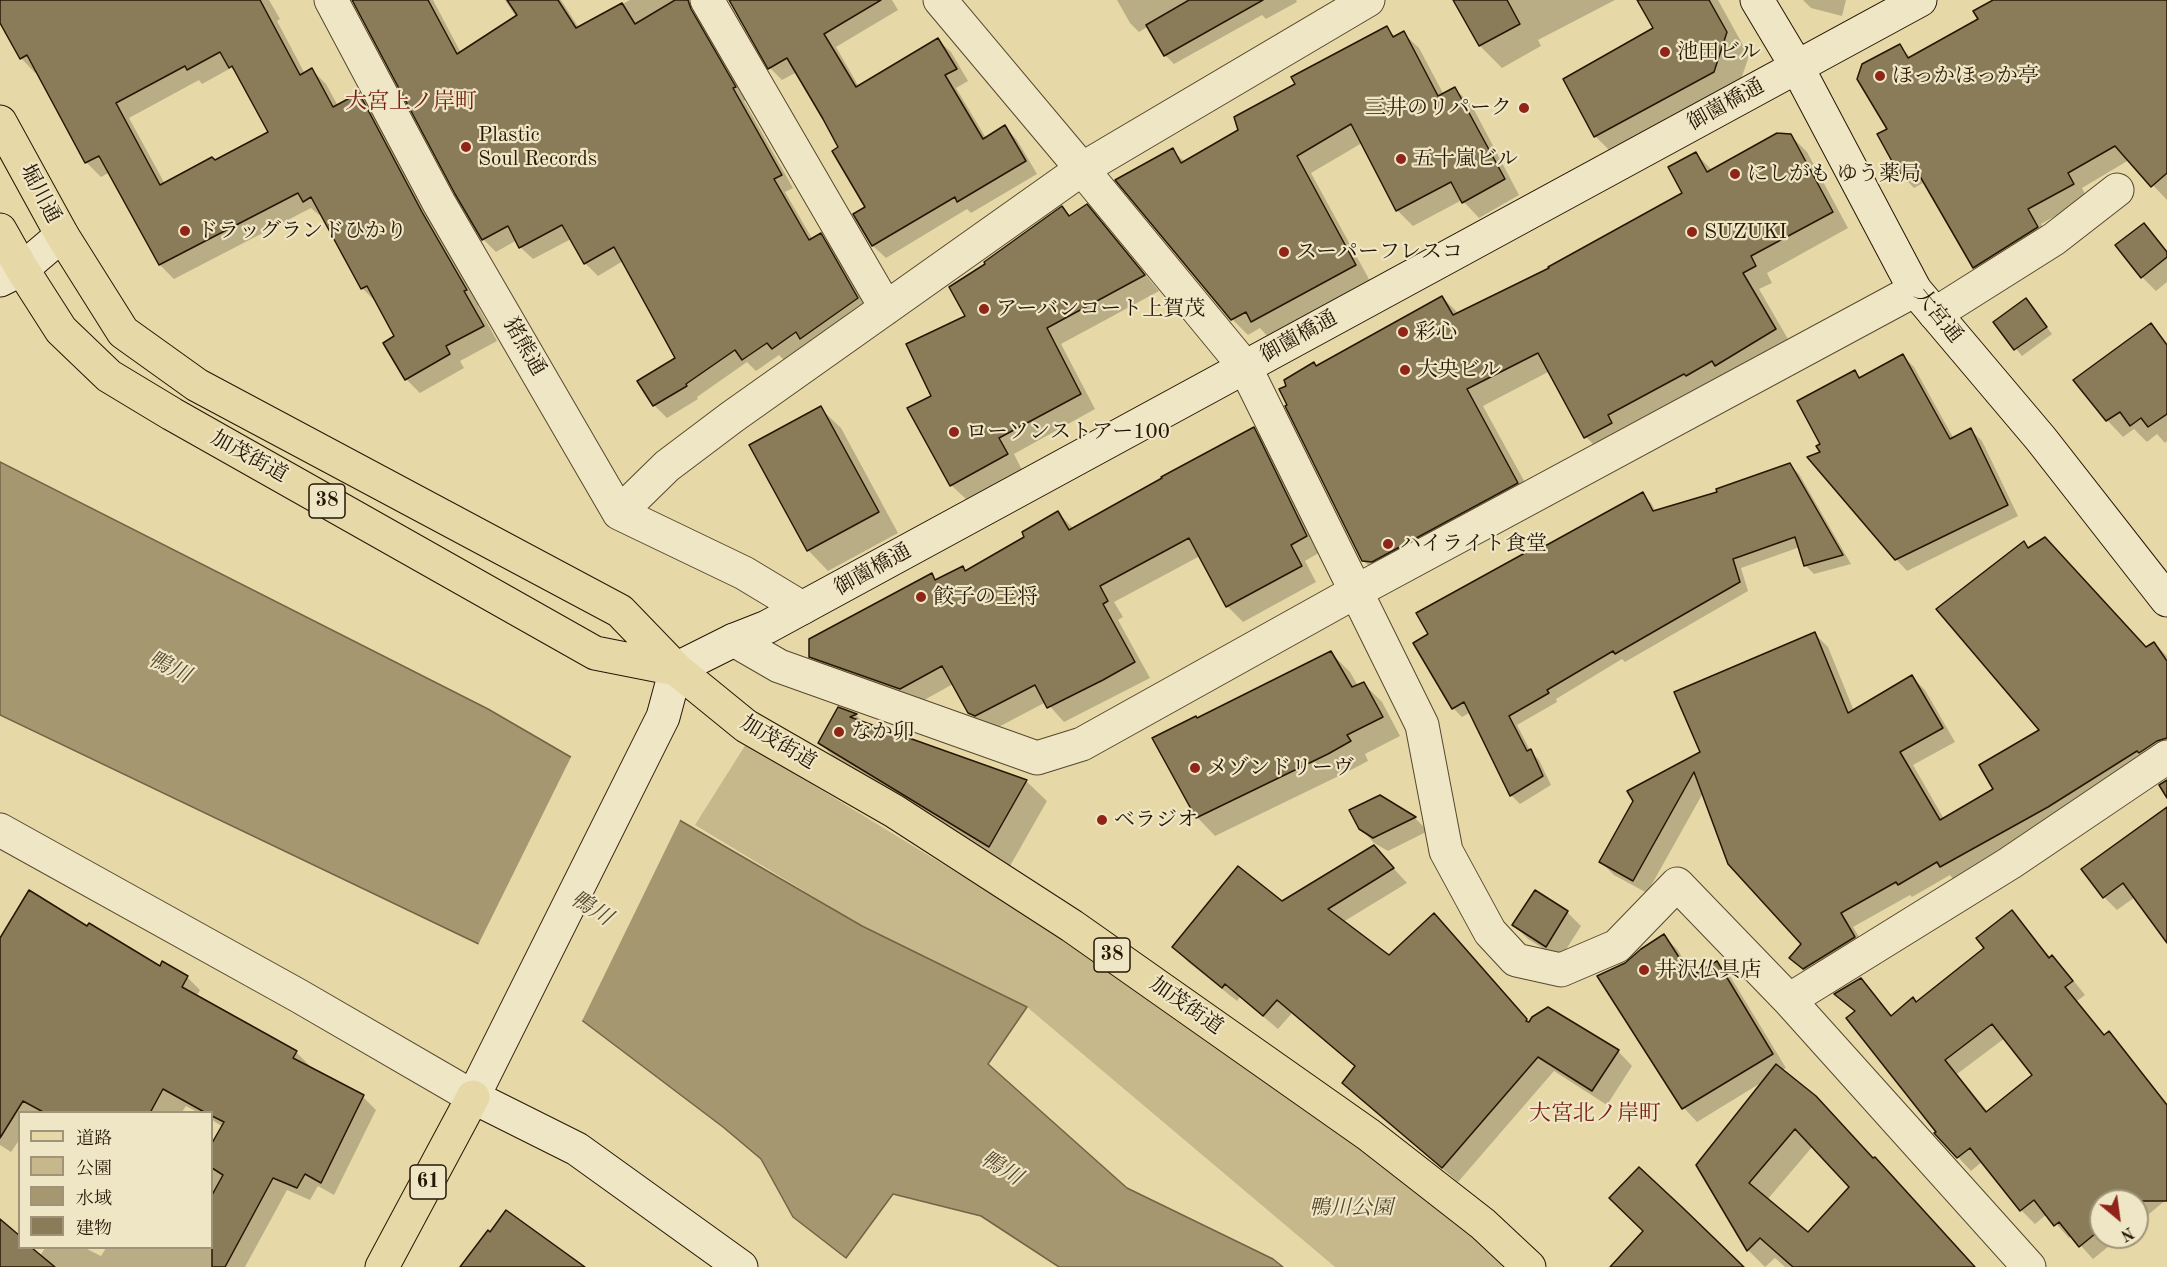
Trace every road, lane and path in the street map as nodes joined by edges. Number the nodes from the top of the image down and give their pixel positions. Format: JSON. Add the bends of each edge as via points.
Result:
{"nodes":[{"id":1,"x":331,"y":0,"type":"edge"},
{"id":2,"x":707,"y":0,"type":"edge"},
{"id":3,"x":940,"y":0,"type":"edge"},
{"id":4,"x":1368,"y":0,"type":"edge"},
{"id":5,"x":1757,"y":0,"type":"edge"},
{"id":6,"x":1920,"y":0,"type":"edge"},
{"id":7,"x":1328,"y":10,"type":"edge"},
{"id":8,"x":1797,"y":67,"type":"junction"},
{"id":9,"x":0,"y":122,"type":"edge"},
{"id":10,"x":1082,"y":169,"type":"junction"},
{"id":11,"x":2117,"y":190,"type":"dead end"},
{"id":12,"x":62,"y":235,"type":"junction"},
{"id":13,"x":6,"y":255,"type":"edge"},
{"id":14,"x":1925,"y":302,"type":"junction"},
{"id":15,"x":885,"y":308,"type":"junction"},
{"id":16,"x":1245,"y":367,"type":"junction"},
{"id":17,"x":619,"y":513,"type":"junction"},
{"id":18,"x":1355,"y":592,"type":"junction"},
{"id":19,"x":2167,"y":600,"type":"edge"},
{"id":20,"x":802,"y":608,"type":"junction"},
{"id":21,"x":734,"y":640,"type":"junction"},
{"id":22,"x":676,"y":669,"type":"junction"},
{"id":23,"x":2167,"y":757,"type":"edge"},
{"id":24,"x":0,"y":830,"type":"edge"},
{"id":25,"x":1789,"y":1000,"type":"junction"},
{"id":26,"x":479,"y":1086,"type":"junction"},
{"id":27,"x":382,"y":1267,"type":"edge"},
{"id":28,"x":741,"y":1267,"type":"edge"},
{"id":29,"x":1529,"y":1267,"type":"edge"},
{"id":30,"x":2029,"y":1267,"type":"edge"}],
"edges":[{"from":1,"to":17,"type":"street","name":"猪熊通","via":[[439,203]]},
{"from":2,"to":15,"type":"street"},
{"from":3,"to":10,"type":"street"},
{"from":4,"to":7,"type":"street"},
{"from":5,"to":8,"type":"street","name":"大宮通"},
{"from":6,"to":8,"type":"street","name":"御薗橋通"},
{"from":7,"to":10,"type":"street"},
{"from":8,"to":14,"type":"street","name":"大宮通"},
{"from":8,"to":16,"type":"street","name":"御薗橋通"},
{"from":9,"to":12,"type":"main road","name":"堀川通","number":"38"},
{"from":10,"to":15,"type":"street"},
{"from":10,"to":16,"type":"street"},
{"from":11,"to":14,"type":"street","via":[[2054,239]]},
{"from":12,"to":13,"type":"street","name":"加茂街道"},
{"from":12,"to":22,"type":"main road","name":"加茂街道","number":"38","via":[[123,332],[197,385],[621,611]]},
{"from":13,"to":22,"type":"main road","name":"加茂街道","number":"38","via":[[61,330],[118,381],[595,653]]},
{"from":14,"to":18,"type":"street"},
{"from":14,"to":19,"type":"street","name":"大宮通","via":[[2041,439]]},
{"from":15,"to":17,"type":"street","via":[[667,466]]},
{"from":16,"to":18,"type":"street"},
{"from":16,"to":20,"type":"street","name":"御薗橋通"},
{"from":17,"to":20,"type":"street","via":[[744,573]]},
{"from":18,"to":21,"type":"street","via":[[1082,744],[1037,758],[779,666]]},
{"from":18,"to":25,"type":"street","via":[[1422,725],[1446,851],[1490,932],[1516,960],[1561,970],[1617,946],[1677,884]]},
{"from":20,"to":21,"type":"street","name":"御薗橋通"},
{"from":21,"to":22,"type":"street","name":"御薗橋通"},
{"from":22,"to":26,"type":"street","via":[[663,717]]},
{"from":22,"to":29,"type":"main road","name":"加茂街道","number":"38","via":[[746,726],[894,811],[1072,926],[1369,1135],[1483,1224]]},
{"from":23,"to":25,"type":"street","via":[[2010,863]]},
{"from":24,"to":26,"type":"street","via":[[299,996]]},
{"from":25,"to":30,"type":"street"},
{"from":26,"to":27,"type":"main road","number":"61"},
{"from":26,"to":28,"type":"street","via":[[577,1149]]}]}
